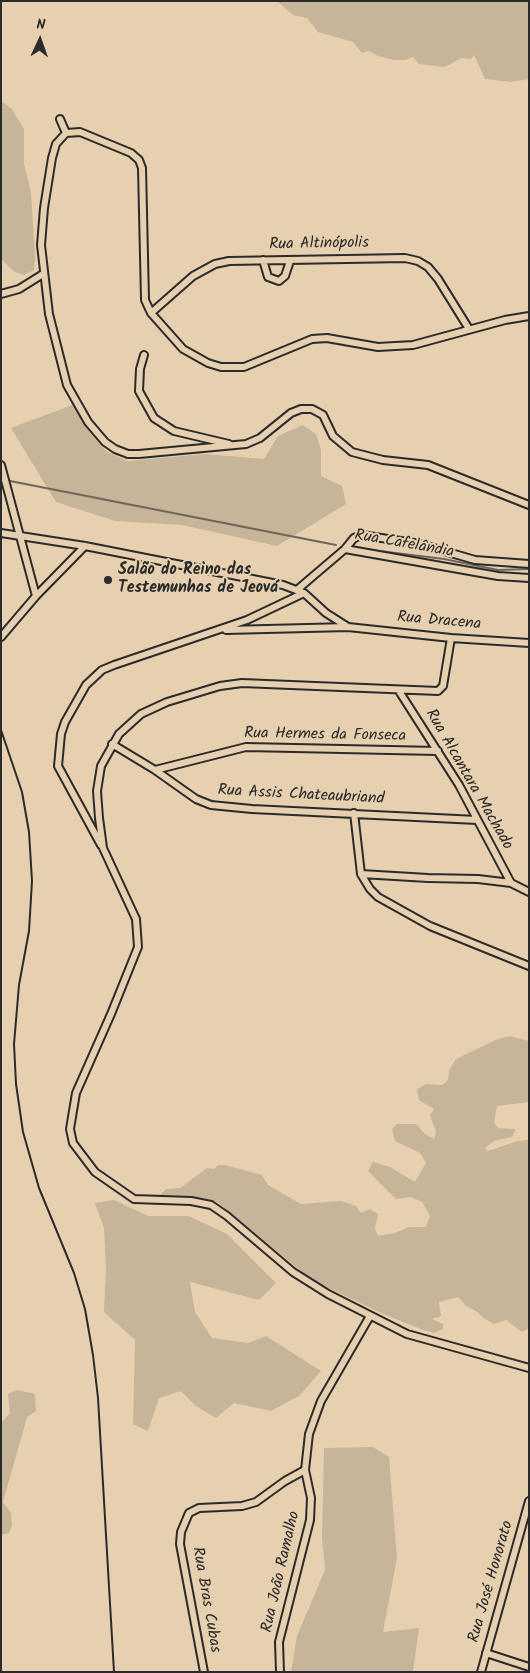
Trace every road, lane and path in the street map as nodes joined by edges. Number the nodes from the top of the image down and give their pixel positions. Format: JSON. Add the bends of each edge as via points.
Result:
{"nodes":[{"id":1,"x":60,"y":119,"type":"dead end"},
{"id":2,"x":66,"y":133,"type":"junction"},
{"id":3,"x":263,"y":260,"type":"junction"},
{"id":4,"x":290,"y":260,"type":"junction"},
{"id":5,"x":43,"y":274,"type":"junction"},
{"id":6,"x":1,"y":294,"type":"edge"},
{"id":7,"x":152,"y":313,"type":"junction"},
{"id":8,"x":529,"y":316,"type":"edge"},
{"id":9,"x":469,"y":329,"type":"junction"},
{"id":10,"x":144,"y":355,"type":"dead end"},
{"id":11,"x":232,"y":445,"type":"junction"},
{"id":12,"x":1,"y":465,"type":"edge"},
{"id":13,"x":529,"y":505,"type":"edge"},
{"id":14,"x":1,"y":533,"type":"edge"},
{"id":15,"x":21,"y":536,"type":"junction"},
{"id":16,"x":85,"y":546,"type":"junction"},
{"id":17,"x":345,"y":549,"type":"junction"},
{"id":18,"x":529,"y":564,"type":"edge"},
{"id":19,"x":529,"y":578,"type":"edge"},
{"id":20,"x":301,"y":591,"type":"junction"},
{"id":21,"x":36,"y":596,"type":"junction"},
{"id":22,"x":348,"y":627,"type":"junction"},
{"id":23,"x":222,"y":630,"type":"junction"},
{"id":24,"x":1,"y":637,"type":"edge"},
{"id":25,"x":451,"y":638,"type":"junction"},
{"id":26,"x":529,"y":643,"type":"edge"},
{"id":27,"x":399,"y":691,"type":"junction"},
{"id":28,"x":112,"y":744,"type":"junction"},
{"id":29,"x":438,"y":752,"type":"junction"},
{"id":30,"x":155,"y":770,"type":"junction"},
{"id":31,"x":354,"y":813,"type":"junction"},
{"id":32,"x":477,"y":820,"type":"junction"},
{"id":33,"x":103,"y":848,"type":"junction"},
{"id":34,"x":361,"y":874,"type":"junction"},
{"id":35,"x":511,"y":883,"type":"junction"},
{"id":36,"x":529,"y":892,"type":"edge"},
{"id":37,"x":529,"y":966,"type":"edge"},
{"id":38,"x":370,"y":1316,"type":"junction"},
{"id":39,"x":529,"y":1368,"type":"edge"},
{"id":40,"x":305,"y":1470,"type":"junction"},
{"id":41,"x":529,"y":1501,"type":"edge"},
{"id":42,"x":486,"y":1653,"type":"junction"},
{"id":43,"x":529,"y":1667,"type":"edge"},
{"id":44,"x":204,"y":1672,"type":"edge"},
{"id":45,"x":280,"y":1672,"type":"edge"},
{"id":46,"x":481,"y":1672,"type":"edge"}],
"edges":[{"from":1,"to":2,"type":"street"},
{"from":2,"to":5,"type":"street","via":[[56,144],[52,158],[42,236]]},
{"from":2,"to":7,"type":"street","via":[[80,132],[131,153],[142,168],[143,285],[145,300]]},
{"from":3,"to":4,"type":"street","name":"Rua Altinópolis"},
{"from":3,"to":4,"type":"street","via":[[268,277],[279,281],[285,276]]},
{"from":3,"to":7,"type":"street","name":"Rua Altinópolis","via":[[229,261],[204,269]]},
{"from":4,"to":9,"type":"street","name":"Rua Altinópolis","via":[[388,257],[418,261],[438,279]]},
{"from":5,"to":6,"type":"street","via":[[19,289]]},
{"from":5,"to":11,"type":"street","via":[[63,373],[80,410],[104,442],[128,454]]},
{"from":7,"to":9,"type":"street","via":[[183,349],[198,358],[232,368],[260,363],[312,339],[327,338],[392,348],[413,346]]},
{"from":8,"to":9,"type":"street"},
{"from":10,"to":11,"type":"street","via":[[140,391],[154,418],[174,431]]},
{"from":11,"to":13,"type":"street","via":[[251,443],[291,413],[312,409],[323,415],[334,436],[352,452],[383,460],[428,465]]},
{"from":12,"to":15,"type":"street"},
{"from":14,"to":15,"type":"street"},
{"from":15,"to":16,"type":"street"},
{"from":15,"to":21,"type":"street"},
{"from":16,"to":20,"type":"street"},
{"from":16,"to":21,"type":"street"},
{"from":17,"to":18,"type":"street","name":"Rua Cafelândia","via":[[354,538],[366,536],[420,544],[475,560]]},
{"from":17,"to":19,"type":"street","name":"Rua Cafelândia","via":[[498,576]]},
{"from":17,"to":20,"type":"street"},
{"from":20,"to":22,"type":"street","name":"Rua Dracena"},
{"from":20,"to":23,"type":"street","via":[[275,608]]},
{"from":21,"to":24,"type":"street"},
{"from":22,"to":23,"type":"street","name":"Rua Dracena"},
{"from":22,"to":25,"type":"street","name":"Rua Dracena"},
{"from":23,"to":33,"type":"street","via":[[114,665],[97,675],[78,697],[61,734],[58,766]]},
{"from":25,"to":26,"type":"street","name":"Rua Dracena"},
{"from":25,"to":27,"type":"street","via":[[440,690]]},
{"from":27,"to":28,"type":"street","via":[[242,683],[220,686],[181,696],[141,714]]},
{"from":27,"to":29,"type":"street","name":"Rua Alcantara Machado"},
{"from":28,"to":30,"type":"street","name":"Rua Assis Chateaubriand"},
{"from":28,"to":33,"type":"street","via":[[98,780]]},
{"from":29,"to":30,"type":"street","name":"Rua Hermes da Fonseca","via":[[246,747]]},
{"from":29,"to":32,"type":"street","name":"Rua Alcantara Machado"},
{"from":30,"to":31,"type":"street","name":"Rua Assis Chateaubriand","via":[[196,799],[211,805],[252,810]]},
{"from":31,"to":32,"type":"street","name":"Rua Assis Chateaubriand"},
{"from":31,"to":34,"type":"street"},
{"from":32,"to":35,"type":"street","name":"Rua Alcantara Machado"},
{"from":33,"to":38,"type":"street","via":[[132,909],[138,926],[138,947],[76,1093],[70,1120],[73,1143],[96,1172],[122,1193],[140,1200],[191,1201],[210,1205],[228,1216],[311,1285]]},
{"from":34,"to":35,"type":"street"},
{"from":34,"to":37,"type":"street","via":[[370,889],[394,908],[462,941]]},
{"from":35,"to":36,"type":"street"},
{"from":38,"to":39,"type":"street","via":[[407,1334]]},
{"from":38,"to":40,"type":"street","name":"Rua João Ramalho","via":[[316,1412],[309,1434]]},
{"from":40,"to":44,"type":"street","name":"Rua Bras Cubas","via":[[256,1502],[242,1506],[199,1508],[189,1513],[180,1544]]},
{"from":40,"to":45,"type":"street","name":"Rua João Ramalho","via":[[311,1498],[310,1520],[279,1642]]},
{"from":41,"to":42,"type":"street","name":"Rua José Honorato"},
{"from":42,"to":43,"type":"street"},
{"from":42,"to":46,"type":"street","name":"Rua José Honorato"}]}
